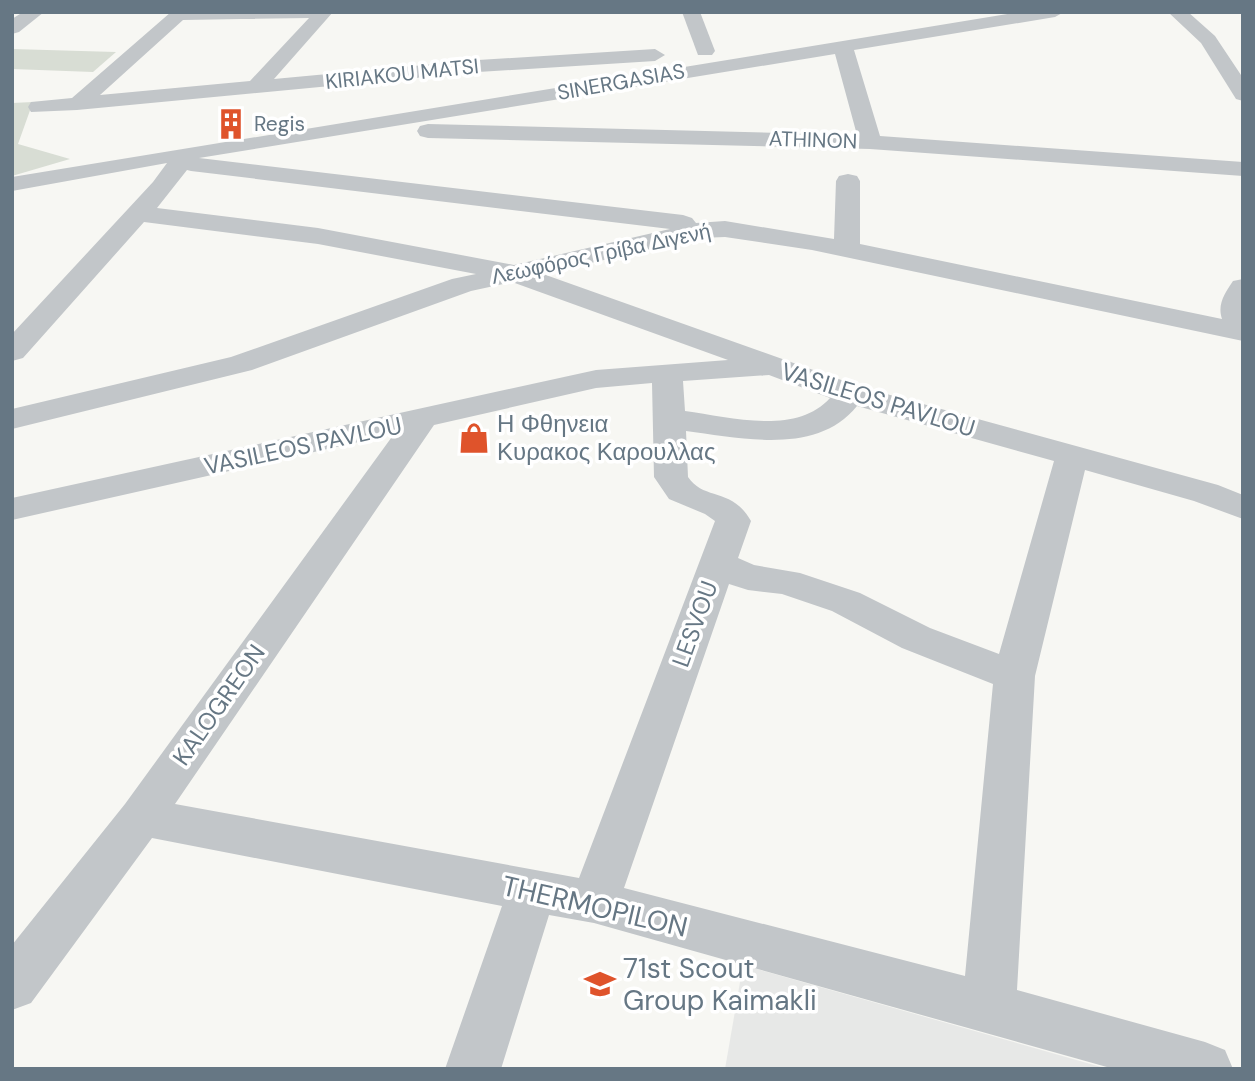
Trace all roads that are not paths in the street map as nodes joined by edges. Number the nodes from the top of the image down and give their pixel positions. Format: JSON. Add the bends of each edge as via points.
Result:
{"nodes":[{"id":1,"x":35,"y":12,"type":"edge"},
{"id":2,"x":323,"y":12,"type":"edge"},
{"id":3,"x":691,"y":12,"type":"edge"},
{"id":4,"x":965,"y":12,"type":"edge"},
{"id":5,"x":1055,"y":12,"type":"edge"},
{"id":6,"x":1177,"y":12,"type":"edge"},
{"id":7,"x":180,"y":14,"type":"edge"},
{"id":8,"x":12,"y":28,"type":"edge"},
{"id":9,"x":843,"y":46,"type":"junction"},
{"id":10,"x":774,"y":49,"type":"junction"},
{"id":11,"x":705,"y":51,"type":"junction"},
{"id":12,"x":255,"y":88,"type":"junction"},
{"id":13,"x":1243,"y":95,"type":"edge"},
{"id":14,"x":77,"y":104,"type":"junction"},
{"id":15,"x":39,"y":107,"type":"dead end"},
{"id":16,"x":382,"y":122,"type":"junction"},
{"id":17,"x":870,"y":142,"type":"junction"},
{"id":18,"x":184,"y":158,"type":"junction"},
{"id":19,"x":1243,"y":169,"type":"edge"},
{"id":20,"x":848,"y":181,"type":"dead end"},
{"id":21,"x":12,"y":184,"type":"edge"},
{"id":22,"x":137,"y":213,"type":"junction"},
{"id":23,"x":725,"y":229,"type":"junction"},
{"id":24,"x":847,"y":249,"type":"junction"},
{"id":25,"x":511,"y":272,"type":"junction"},
{"id":26,"x":1243,"y":287,"type":"edge"},
{"id":27,"x":1243,"y":331,"type":"edge"},
{"id":28,"x":12,"y":352,"type":"edge"},
{"id":29,"x":779,"y":368,"type":"junction"},
{"id":30,"x":667,"y":373,"type":"junction"},
{"id":31,"x":850,"y":394,"type":"junction"},
{"id":32,"x":12,"y":419,"type":"edge"},
{"id":33,"x":670,"y":419,"type":"junction"},
{"id":34,"x":421,"y":420,"type":"junction"},
{"id":35,"x":1072,"y":456,"type":"junction"},
{"id":36,"x":1243,"y":508,"type":"edge"},
{"id":37,"x":14,"y":511,"type":"edge"},
{"id":38,"x":717,"y":564,"type":"junction"},
{"id":39,"x":1014,"y":676,"type":"junction"},
{"id":40,"x":141,"y":817,"type":"junction"},
{"id":41,"x":532,"y":890,"type":"junction"},
{"id":42,"x":594,"y":902,"type":"junction"},
{"id":43,"x":12,"y":986,"type":"edge"},
{"id":44,"x":989,"y":1007,"type":"junction"},
{"id":45,"x":473,"y":1069,"type":"edge"},
{"id":46,"x":1205,"y":1069,"type":"edge"}],
"edges":[{"from":1,"to":8,"type":"street"},
{"from":2,"to":7,"type":"street"},
{"from":2,"to":12,"type":"street"},
{"from":3,"to":11,"type":"street"},
{"from":4,"to":10,"type":"street"},
{"from":5,"to":9,"type":"street","name":"SINERGASIAS"},
{"from":6,"to":13,"type":"street","via":[[1208,40]]},
{"from":7,"to":14,"type":"street"},
{"from":9,"to":10,"type":"street","name":"SINERGASIAS"},
{"from":9,"to":17,"type":"street"},
{"from":10,"to":11,"type":"street","name":"KIRIAKOU MATSI"},
{"from":10,"to":16,"type":"street","name":"SINERGASIAS"},
{"from":11,"to":12,"type":"street","name":"KIRIAKOU MATSI","via":[[478,66]]},
{"from":12,"to":14,"type":"street","name":"KIRIAKOU MATSI"},
{"from":14,"to":15,"type":"street","name":"KIRIAKOU MATSI"},
{"from":16,"to":17,"type":"street","name":"ATHINON","via":[[447,132]]},
{"from":16,"to":18,"type":"street","name":"SINERGASIAS"},
{"from":17,"to":19,"type":"street","name":"ATHINON"},
{"from":18,"to":21,"type":"street","name":"SINERGASIAS"},
{"from":18,"to":22,"type":"street"},
{"from":18,"to":23,"type":"street"},
{"from":20,"to":24,"type":"street"},
{"from":22,"to":25,"type":"street","via":[[318,236]]},
{"from":22,"to":28,"type":"street"},
{"from":23,"to":24,"type":"street","name":"Λεωφόρος Γρίβα Διγενή"},
{"from":23,"to":25,"type":"street","name":"Λεωφόρος Γρίβα Διγενή","via":[[682,233]]},
{"from":24,"to":27,"type":"street","name":"Λεωφόρος Γρίβα Διγενή"},
{"from":25,"to":29,"type":"street"},
{"from":25,"to":32,"type":"street","name":"Λεωφόρος Γρίβα Διγενή","via":[[461,285],[240,363]]},
{"from":26,"to":27,"type":"street","via":[[1232,312]]},
{"from":29,"to":30,"type":"street","name":"VASILEOS PAVLOU"},
{"from":29,"to":31,"type":"street","name":"VASILEOS PAVLOU"},
{"from":30,"to":33,"type":"street","name":"LESVOU"},
{"from":30,"to":34,"type":"street","name":"VASILEOS PAVLOU","via":[[596,379]]},
{"from":31,"to":33,"type":"street","via":[[828,418],[793,428]]},
{"from":31,"to":35,"type":"street","name":"VASILEOS PAVLOU"},
{"from":33,"to":38,"type":"street","name":"LESVOU","via":[[671,477],[680,491],[731,513],[733,521]]},
{"from":34,"to":37,"type":"street","name":"VASILEOS PAVLOU"},
{"from":34,"to":40,"type":"street","name":"KALOGREON"},
{"from":35,"to":36,"type":"street","name":"VASILEOS PAVLOU","via":[[1206,492]]},
{"from":35,"to":39,"type":"street"},
{"from":38,"to":39,"type":"street","via":[[748,577],[786,582],[846,602],[916,638]]},
{"from":38,"to":42,"type":"street","name":"LESVOU"},
{"from":39,"to":44,"type":"street"},
{"from":40,"to":41,"type":"street","name":"THERMOPILON"},
{"from":40,"to":43,"type":"street","name":"KALOGREON"},
{"from":41,"to":42,"type":"street","name":"THERMOPILON"},
{"from":41,"to":45,"type":"street"},
{"from":42,"to":44,"type":"street","name":"THERMOPILON"},
{"from":44,"to":46,"type":"street","name":"THERMOPILON"}]}
